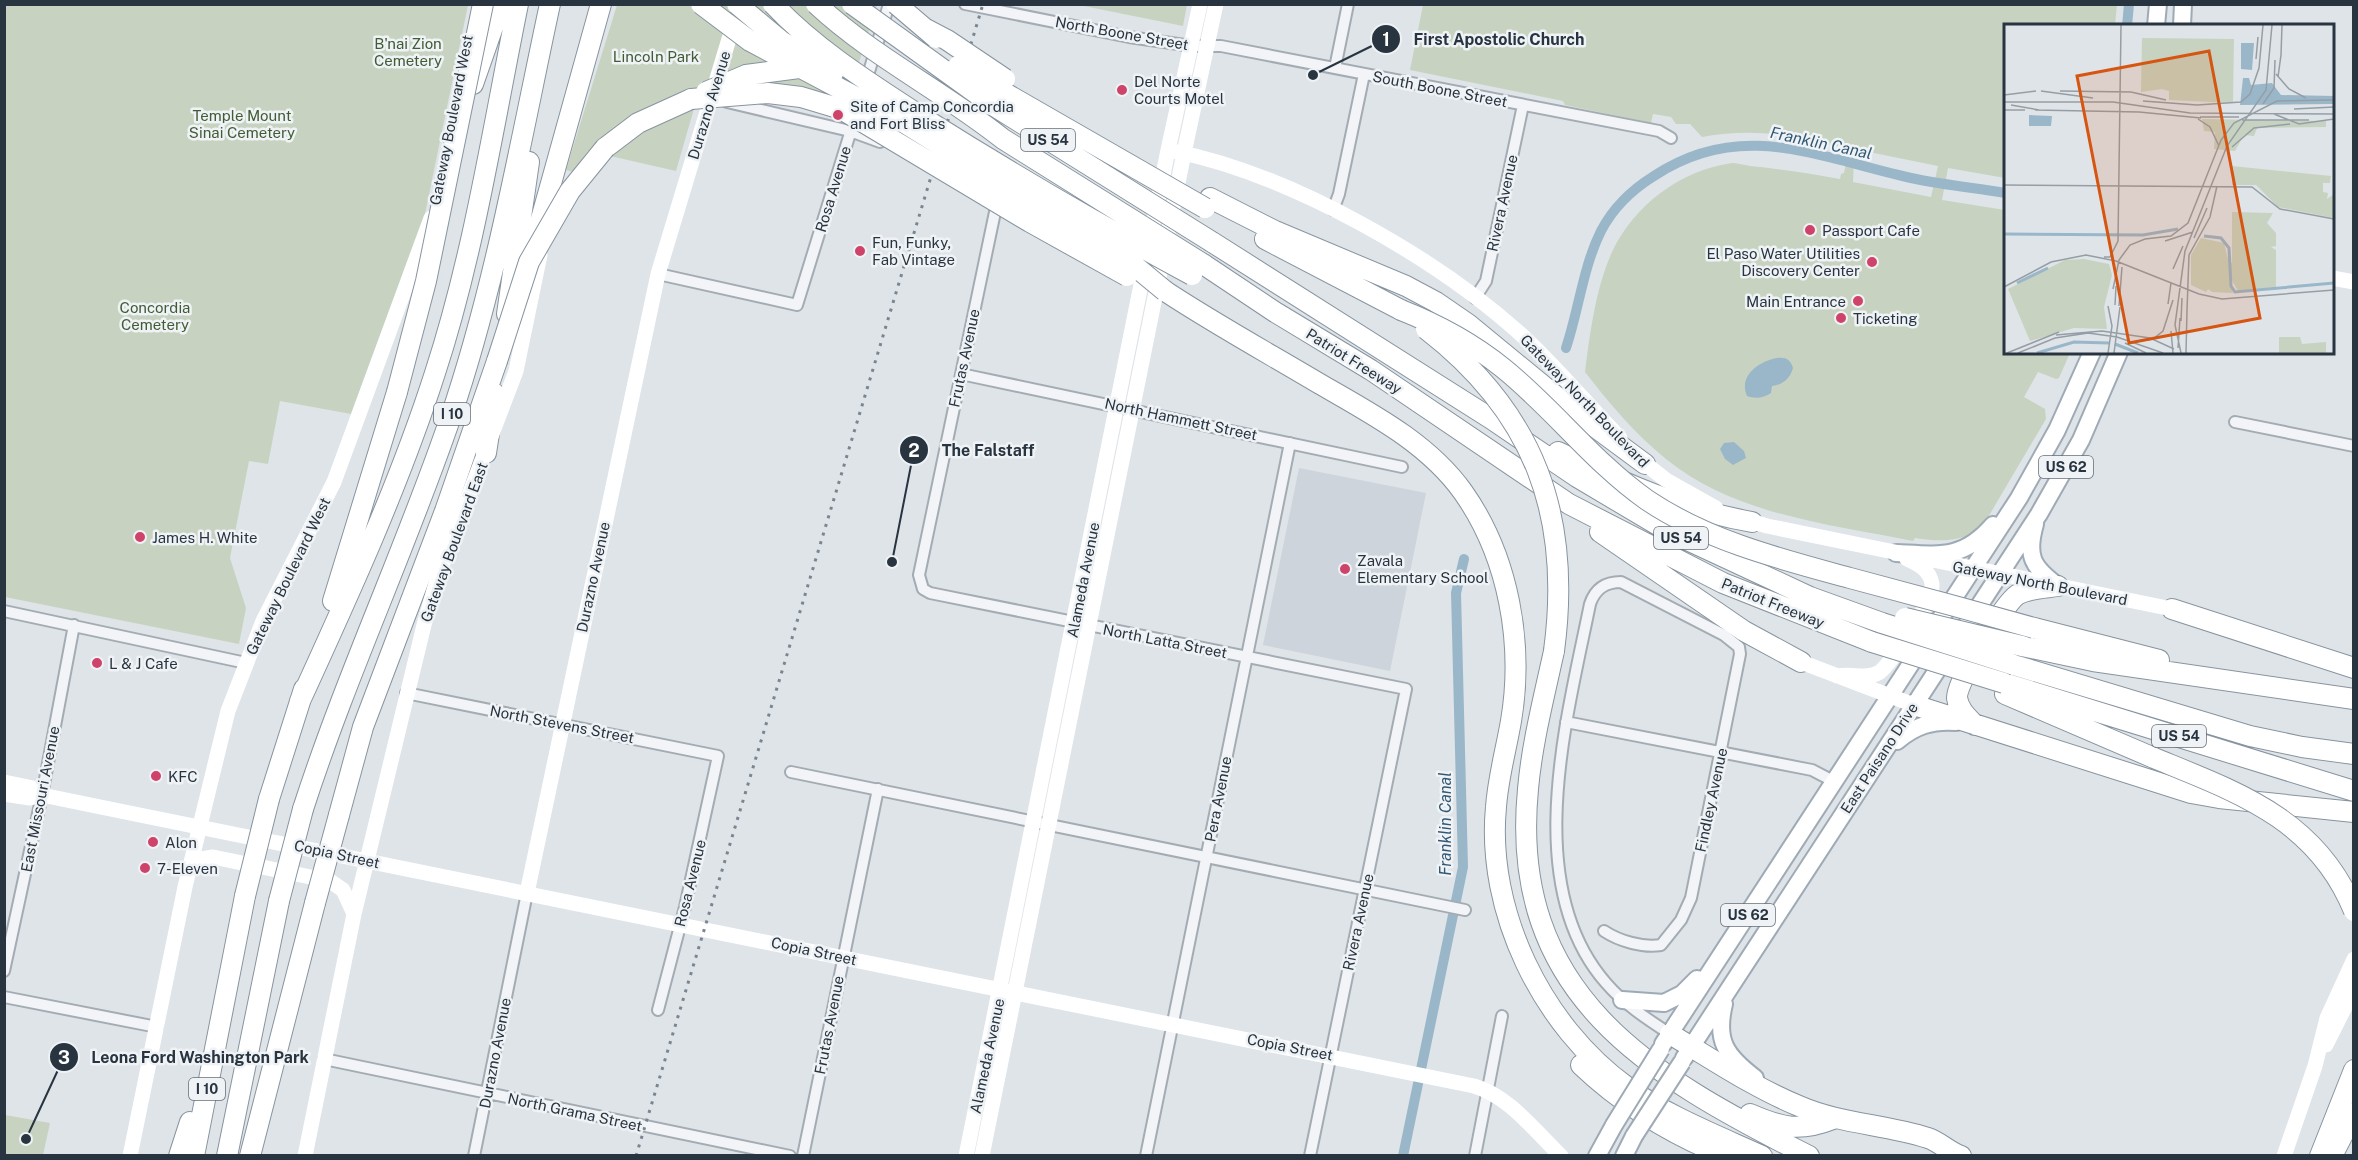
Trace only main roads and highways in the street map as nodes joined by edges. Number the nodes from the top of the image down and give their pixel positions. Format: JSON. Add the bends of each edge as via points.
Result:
{"nodes":[{"id":1,"x":483,"y":4,"type":"edge"},
{"id":2,"x":501,"y":4,"type":"edge"},
{"id":3,"x":518,"y":4,"type":"edge"},
{"id":4,"x":550,"y":4,"type":"edge"},
{"id":5,"x":556,"y":4,"type":"edge"},
{"id":6,"x":601,"y":4,"type":"edge"},
{"id":7,"x":607,"y":4,"type":"edge"},
{"id":8,"x":700,"y":4,"type":"edge"},
{"id":9,"x":739,"y":4,"type":"edge"},
{"id":10,"x":773,"y":4,"type":"edge"},
{"id":11,"x":816,"y":4,"type":"edge"},
{"id":12,"x":852,"y":4,"type":"edge"},
{"id":13,"x":896,"y":4,"type":"edge"},
{"id":14,"x":1200,"y":4,"type":"edge"},
{"id":15,"x":1216,"y":4,"type":"edge"},
{"id":16,"x":2158,"y":4,"type":"edge"},
{"id":17,"x":2183,"y":4,"type":"edge"},
{"id":18,"x":2156,"y":24,"type":"edge"},
{"id":19,"x":2182,"y":24,"type":"edge"},
{"id":20,"x":926,"y":29,"type":"junction"},
{"id":21,"x":888,"y":30,"type":"junction"},
{"id":22,"x":1004,"y":92,"type":"junction"},
{"id":23,"x":691,"y":99,"type":"junction"},
{"id":24,"x":903,"y":122,"type":"junction"},
{"id":25,"x":1003,"y":139,"type":"junction"},
{"id":26,"x":1176,"y":152,"type":"junction"},
{"id":27,"x":442,"y":171,"type":"joint"},
{"id":28,"x":1208,"y":203,"type":"junction"},
{"id":29,"x":529,"y":262,"type":"junction"},
{"id":30,"x":1198,"y":269,"type":"junction"},
{"id":31,"x":2334,"y":278,"type":"edge"},
{"id":32,"x":2354,"y":282,"type":"edge"},
{"id":33,"x":1165,"y":291,"type":"junction"},
{"id":34,"x":1401,"y":310,"type":"junction"},
{"id":35,"x":2091,"y":354,"type":"edge"},
{"id":36,"x":2118,"y":354,"type":"edge"},
{"id":37,"x":2071,"y":401,"type":"junction"},
{"id":38,"x":2094,"y":412,"type":"junction"},
{"id":39,"x":1490,"y":418,"type":"junction"},
{"id":40,"x":486,"y":453,"type":"junction"},
{"id":41,"x":1645,"y":464,"type":"junction"},
{"id":42,"x":2019,"y":498,"type":"junction"},
{"id":43,"x":1569,"y":504,"type":"junction"},
{"id":44,"x":2039,"y":514,"type":"junction"},
{"id":45,"x":1752,"y":522,"type":"junction"},
{"id":46,"x":1896,"y":553,"type":"junction"},
{"id":47,"x":1974,"y":569,"type":"junction"},
{"id":48,"x":1998,"y":573,"type":"junction"},
{"id":49,"x":2058,"y":586,"type":"junction"},
{"id":50,"x":2172,"y":609,"type":"joint"},
{"id":51,"x":1886,"y":619,"type":"junction"},
{"id":52,"x":1801,"y":662,"type":"joint"},
{"id":53,"x":2354,"y":668,"type":"edge"},
{"id":54,"x":1837,"y":676,"type":"junction"},
{"id":55,"x":2254,"y":685,"type":"junction"},
{"id":56,"x":2001,"y":687,"type":"junction"},
{"id":57,"x":1891,"y":696,"type":"junction"},
{"id":58,"x":2354,"y":699,"type":"edge"},
{"id":59,"x":300,"y":701,"type":"junction"},
{"id":60,"x":1914,"y":705,"type":"junction"},
{"id":61,"x":1975,"y":724,"type":"junction"},
{"id":62,"x":1887,"y":749,"type":"junction"},
{"id":63,"x":2354,"y":754,"type":"edge"},
{"id":64,"x":4,"y":782,"type":"edge"},
{"id":65,"x":2354,"y":791,"type":"edge"},
{"id":66,"x":4,"y":794,"type":"edge"},
{"id":67,"x":42,"y":795,"type":"junction"},
{"id":68,"x":2354,"y":812,"type":"edge"},
{"id":69,"x":199,"y":827,"type":"junction"},
{"id":70,"x":1797,"y":840,"type":"junction"},
{"id":71,"x":366,"y":860,"type":"junction"},
{"id":72,"x":189,"y":872,"type":"junction"},
{"id":73,"x":1501,"y":883,"type":"junction"},
{"id":74,"x":1791,"y":892,"type":"junction"},
{"id":75,"x":527,"y":893,"type":"junction"},
{"id":76,"x":2354,"y":910,"type":"edge"},
{"id":77,"x":354,"y":914,"type":"junction"},
{"id":78,"x":2354,"y":959,"type":"edge"},
{"id":79,"x":1711,"y":971,"type":"junction"},
{"id":80,"x":2354,"y":989,"type":"edge"},
{"id":81,"x":1008,"y":991,"type":"junction"},
{"id":82,"x":1726,"y":994,"type":"junction"},
{"id":83,"x":1622,"y":1000,"type":"road end"},
{"id":84,"x":220,"y":1022,"type":"junction"},
{"id":85,"x":1665,"y":1041,"type":"junction"},
{"id":86,"x":1687,"y":1054,"type":"junction"},
{"id":87,"x":2315,"y":1066,"type":"junction"},
{"id":88,"x":2354,"y":1070,"type":"edge"},
{"id":89,"x":1697,"y":1094,"type":"junction"},
{"id":90,"x":1782,"y":1098,"type":"junction"},
{"id":91,"x":2354,"y":1113,"type":"edge"},
{"id":92,"x":1833,"y":1119,"type":"junction"},
{"id":93,"x":130,"y":1155,"type":"edge"},
{"id":94,"x":179,"y":1155,"type":"edge"},
{"id":95,"x":194,"y":1155,"type":"edge"},
{"id":96,"x":227,"y":1155,"type":"edge"},
{"id":97,"x":250,"y":1155,"type":"edge"},
{"id":98,"x":305,"y":1155,"type":"edge"},
{"id":99,"x":966,"y":1155,"type":"edge"},
{"id":100,"x":982,"y":1155,"type":"edge"},
{"id":101,"x":1561,"y":1155,"type":"edge"},
{"id":102,"x":1598,"y":1155,"type":"edge"},
{"id":103,"x":1624,"y":1155,"type":"edge"},
{"id":104,"x":1725,"y":1155,"type":"edge"},
{"id":105,"x":1762,"y":1155,"type":"edge"},
{"id":106,"x":1809,"y":1155,"type":"edge"},
{"id":107,"x":1961,"y":1155,"type":"edge"},
{"id":108,"x":2284,"y":1155,"type":"edge"},
{"id":109,"x":2320,"y":1155,"type":"edge"},
{"id":110,"x":2332,"y":1155,"type":"edge"}],
"edges":[{"from":1,"to":59,"type":"highway","bridge":true,"via":[[447,187],[397,392]]},
{"from":2,"to":27,"type":"highway"},
{"from":3,"to":59,"type":"highway","number":"I 10","via":[[476,214],[436,372],[378,521]]},
{"from":4,"to":96,"type":"highway","number":"I 10","bridge":true,"via":[[496,260],[462,380],[303,809],[279,901]]},
{"from":5,"to":40,"type":"highway"},
{"from":6,"to":29,"type":"highway","bridge":true},
{"from":7,"to":40,"type":"main road","name":"Gateway Boulevard East","via":[[541,250],[516,371]]},
{"from":8,"to":24,"type":"highway","bridge":true,"via":[[750,41]]},
{"from":9,"to":24,"type":"highway","bridge":true,"via":[[781,41],[877,101]]},
{"from":9,"to":75,"type":"main road","name":"Durazno Avenue","via":[[658,274]]},
{"from":10,"to":30,"type":"highway","bridge":true,"via":[[841,62],[905,105],[1098,225]]},
{"from":11,"to":25,"type":"highway","number":"US 54","bridge":true},
{"from":12,"to":21,"type":"highway","name":"Patriot Freeway","number":"US 54","bridge":true},
{"from":13,"to":20,"type":"highway","bridge":true},
{"from":14,"to":26,"type":"main road","name":"Alameda Avenue"},
{"from":15,"to":26,"type":"main road","name":"Alameda Avenue"},
{"from":16,"to":18,"type":"main road"},
{"from":17,"to":19,"type":"main road"},
{"from":20,"to":22,"type":"highway","bridge":true},
{"from":20,"to":28,"type":"highway","bridge":true},
{"from":21,"to":22,"type":"highway","bridge":true,"via":[[919,42]]},
{"from":21,"to":39,"type":"highway","name":"Patriot Freeway","number":"US 54","bridge":true,"via":[[991,104]]},
{"from":22,"to":28,"type":"highway","bridge":true},
{"from":23,"to":25,"type":"highway","bridge":true,"via":[[746,75],[808,68],[877,80]]},
{"from":23,"to":29,"type":"highway","bridge":true,"via":[[638,123],[605,148],[570,190]]},
{"from":23,"to":33,"type":"highway","bridge":true,"via":[[768,93],[801,97],[841,109],[1030,222],[1131,278]]},
{"from":24,"to":33,"type":"highway","bridge":true,"via":[[1136,267]]},
{"from":25,"to":30,"type":"highway","number":"US 54","bridge":true},
{"from":26,"to":41,"type":"main road","name":"Gateway North Boulevard","via":[[1250,174],[1387,238],[1476,298],[1552,363]]},
{"from":26,"to":81,"type":"main road","name":"Alameda Avenue"},
{"from":27,"to":69,"type":"main road","name":"Gateway Boulevard West","via":[[430,222],[334,482],[263,621],[246,663],[222,730]]},
{"from":28,"to":34,"type":"highway"},
{"from":28,"to":41,"type":"highway","via":[[1436,302]]},
{"from":29,"to":97,"type":"highway","bridge":true,"via":[[445,511],[374,697],[315,903]]},
{"from":30,"to":43,"type":"highway","name":"Patriot Freeway","number":"US 54","via":[[1371,370]]},
{"from":31,"to":32,"type":"main road"},
{"from":33,"to":73,"type":"highway","via":[[1370,412],[1418,445],[1462,492],[1478,516],[1500,571],[1514,626],[1515,689],[1495,810]]},
{"from":34,"to":55,"type":"highway","bridge":true,"via":[[1436,323],[1473,345],[1505,369],[1613,474],[1690,524],[1768,556]]},
{"from":34,"to":89,"type":"highway","bridge":true,"via":[[1466,362],[1495,396],[1530,452],[1549,504],[1560,593],[1554,651],[1528,789],[1526,834],[1535,900],[1554,954],[1590,1009],[1622,1041],[1658,1071]]},
{"from":35,"to":37,"type":"main road","name":"East Paisano Drive","number":"US 62"},
{"from":36,"to":38,"type":"main road","name":"East Paisano Drive","number":"US 62"},
{"from":37,"to":38,"type":"main road"},
{"from":37,"to":42,"type":"main road","name":"East Paisano Drive","number":"US 62"},
{"from":38,"to":44,"type":"main road","name":"East Paisano Drive","number":"US 62"},
{"from":39,"to":45,"type":"highway","via":[[1623,483],[1693,509]]},
{"from":39,"to":51,"type":"highway","name":"Patriot Freeway","number":"US 54","via":[[1577,477],[1668,531],[1791,588]]},
{"from":40,"to":71,"type":"main road","name":"Gateway Boulevard East","via":[[432,595]]},
{"from":41,"to":45,"type":"main road","name":"Gateway North Boulevard","via":[[1711,506]]},
{"from":42,"to":46,"type":"main road","via":[[1984,536],[1964,550],[1935,555]]},
{"from":42,"to":47,"type":"main road","name":"East Paisano Drive","number":"US 62"},
{"from":43,"to":52,"type":"highway","via":[[1597,530],[1744,631]]},
{"from":43,"to":56,"type":"highway","name":"Patriot Freeway","number":"US 54","bridge":true,"via":[[1723,583],[1872,642]]},
{"from":44,"to":48,"type":"main road","name":"East Paisano Drive","number":"US 62"},
{"from":44,"to":49,"type":"main road","via":[[2031,538],[2033,562]]},
{"from":45,"to":46,"type":"main road","name":"Gateway North Boulevard"},
{"from":46,"to":47,"type":"main road","name":"Gateway North Boulevard"},
{"from":46,"to":54,"type":"main road","via":[[1922,566],[1930,575],[1932,591],[1926,605],[1880,672],[1870,677],[1852,673]]},
{"from":47,"to":48,"type":"main road","name":"Gateway North Boulevard"},
{"from":47,"to":57,"type":"main road","name":"East Paisano Drive","number":"US 62"},
{"from":48,"to":49,"type":"main road","name":"Gateway North Boulevard"},
{"from":48,"to":60,"type":"main road","name":"East Paisano Drive","number":"US 62"},
{"from":49,"to":50,"type":"main road","name":"Gateway North Boulevard"},
{"from":49,"to":61,"type":"highway","via":[[2017,595],[1968,667],[1957,697],[1965,716]]},
{"from":50,"to":53,"type":"highway"},
{"from":51,"to":55,"type":"highway","bridge":true,"via":[[2093,661]]},
{"from":51,"to":63,"type":"highway","bridge":true,"via":[[2014,665],[2250,736]]},
{"from":52,"to":54,"type":"main road"},
{"from":54,"to":57,"type":"main road"},
{"from":55,"to":58,"type":"highway"},
{"from":56,"to":65,"type":"highway","number":"US 54"},
{"from":56,"to":76,"type":"highway","bridge":true,"via":[[2249,799],[2285,821],[2315,849]]},
{"from":57,"to":60,"type":"main road"},
{"from":57,"to":70,"type":"main road","name":"East Paisano Drive","number":"US 62"},
{"from":59,"to":84,"type":"highway","number":"I 10","bridge":true,"via":[[269,799]]},
{"from":60,"to":61,"type":"highway"},
{"from":60,"to":62,"type":"main road","name":"East Paisano Drive","number":"US 62"},
{"from":61,"to":62,"type":"main road","via":[[1931,722],[1910,731]]},
{"from":61,"to":68,"type":"highway","via":[[2191,793]]},
{"from":62,"to":74,"type":"main road","name":"East Paisano Drive","number":"US 62"},
{"from":64,"to":67,"type":"main road","name":"Copia Street","via":[[33,788]]},
{"from":66,"to":67,"type":"main road","name":"Copia Street","via":[[30,798]]},
{"from":67,"to":69,"type":"main road","name":"Copia Street"},
{"from":69,"to":71,"type":"main road","name":"Copia Street"},
{"from":69,"to":72,"type":"main road","name":"Gateway Boulevard West"},
{"from":70,"to":74,"type":"main road","via":[[1786,873]]},
{"from":70,"to":79,"type":"main road","name":"East Paisano Drive","number":"US 62"},
{"from":71,"to":75,"type":"main road","name":"Copia Street"},
{"from":71,"to":77,"type":"main road","name":"Gateway Boulevard East"},
{"from":72,"to":77,"type":"main road","via":[[201,859],[213,857],[330,881],[344,890]]},
{"from":72,"to":93,"type":"main road","name":"Gateway Boulevard West"},
{"from":73,"to":104,"type":"highway","via":[[1499,927],[1506,948],[1555,1035],[1600,1083],[1633,1108]]},
{"from":73,"to":105,"type":"highway","via":[[1511,925],[1534,977],[1554,1012],[1593,1058],[1646,1100]]},
{"from":74,"to":82,"type":"main road","name":"East Paisano Drive","number":"US 62"},
{"from":75,"to":81,"type":"main road","name":"Copia Street"},
{"from":77,"to":98,"type":"main road","name":"Gateway Boulevard East"},
{"from":78,"to":87,"type":"main road","via":[[2327,1018]]},
{"from":79,"to":83,"type":"main road","via":[[1671,1000]]},
{"from":79,"to":85,"type":"main road","name":"East Paisano Drive","number":"US 62"},
{"from":80,"to":87,"type":"main road"},
{"from":81,"to":99,"type":"main road","name":"Alameda Avenue"},
{"from":81,"to":100,"type":"main road","name":"Alameda Avenue"},
{"from":81,"to":101,"type":"main road","name":"Copia Street","via":[[1487,1089]]},
{"from":82,"to":86,"type":"main road","name":"East Paisano Drive","number":"US 62"},
{"from":82,"to":90,"type":"main road","via":[[1720,1030],[1726,1051]]},
{"from":84,"to":94,"type":"highway"},
{"from":84,"to":95,"type":"highway","number":"I 10"},
{"from":85,"to":86,"type":"highway"},
{"from":85,"to":102,"type":"main road","name":"East Paisano Drive","number":"US 62","bridge":true},
{"from":86,"to":90,"type":"highway"},
{"from":86,"to":103,"type":"main road","name":"East Paisano Drive","number":"US 62","bridge":true},
{"from":87,"to":108,"type":"main road"},
{"from":88,"to":109,"type":"highway"},
{"from":89,"to":92,"type":"highway","via":[[1798,1128]]},
{"from":89,"to":106,"type":"highway"},
{"from":90,"to":92,"type":"highway"},
{"from":91,"to":110,"type":"highway"},
{"from":92,"to":107,"type":"highway","via":[[1928,1138]]}]}
